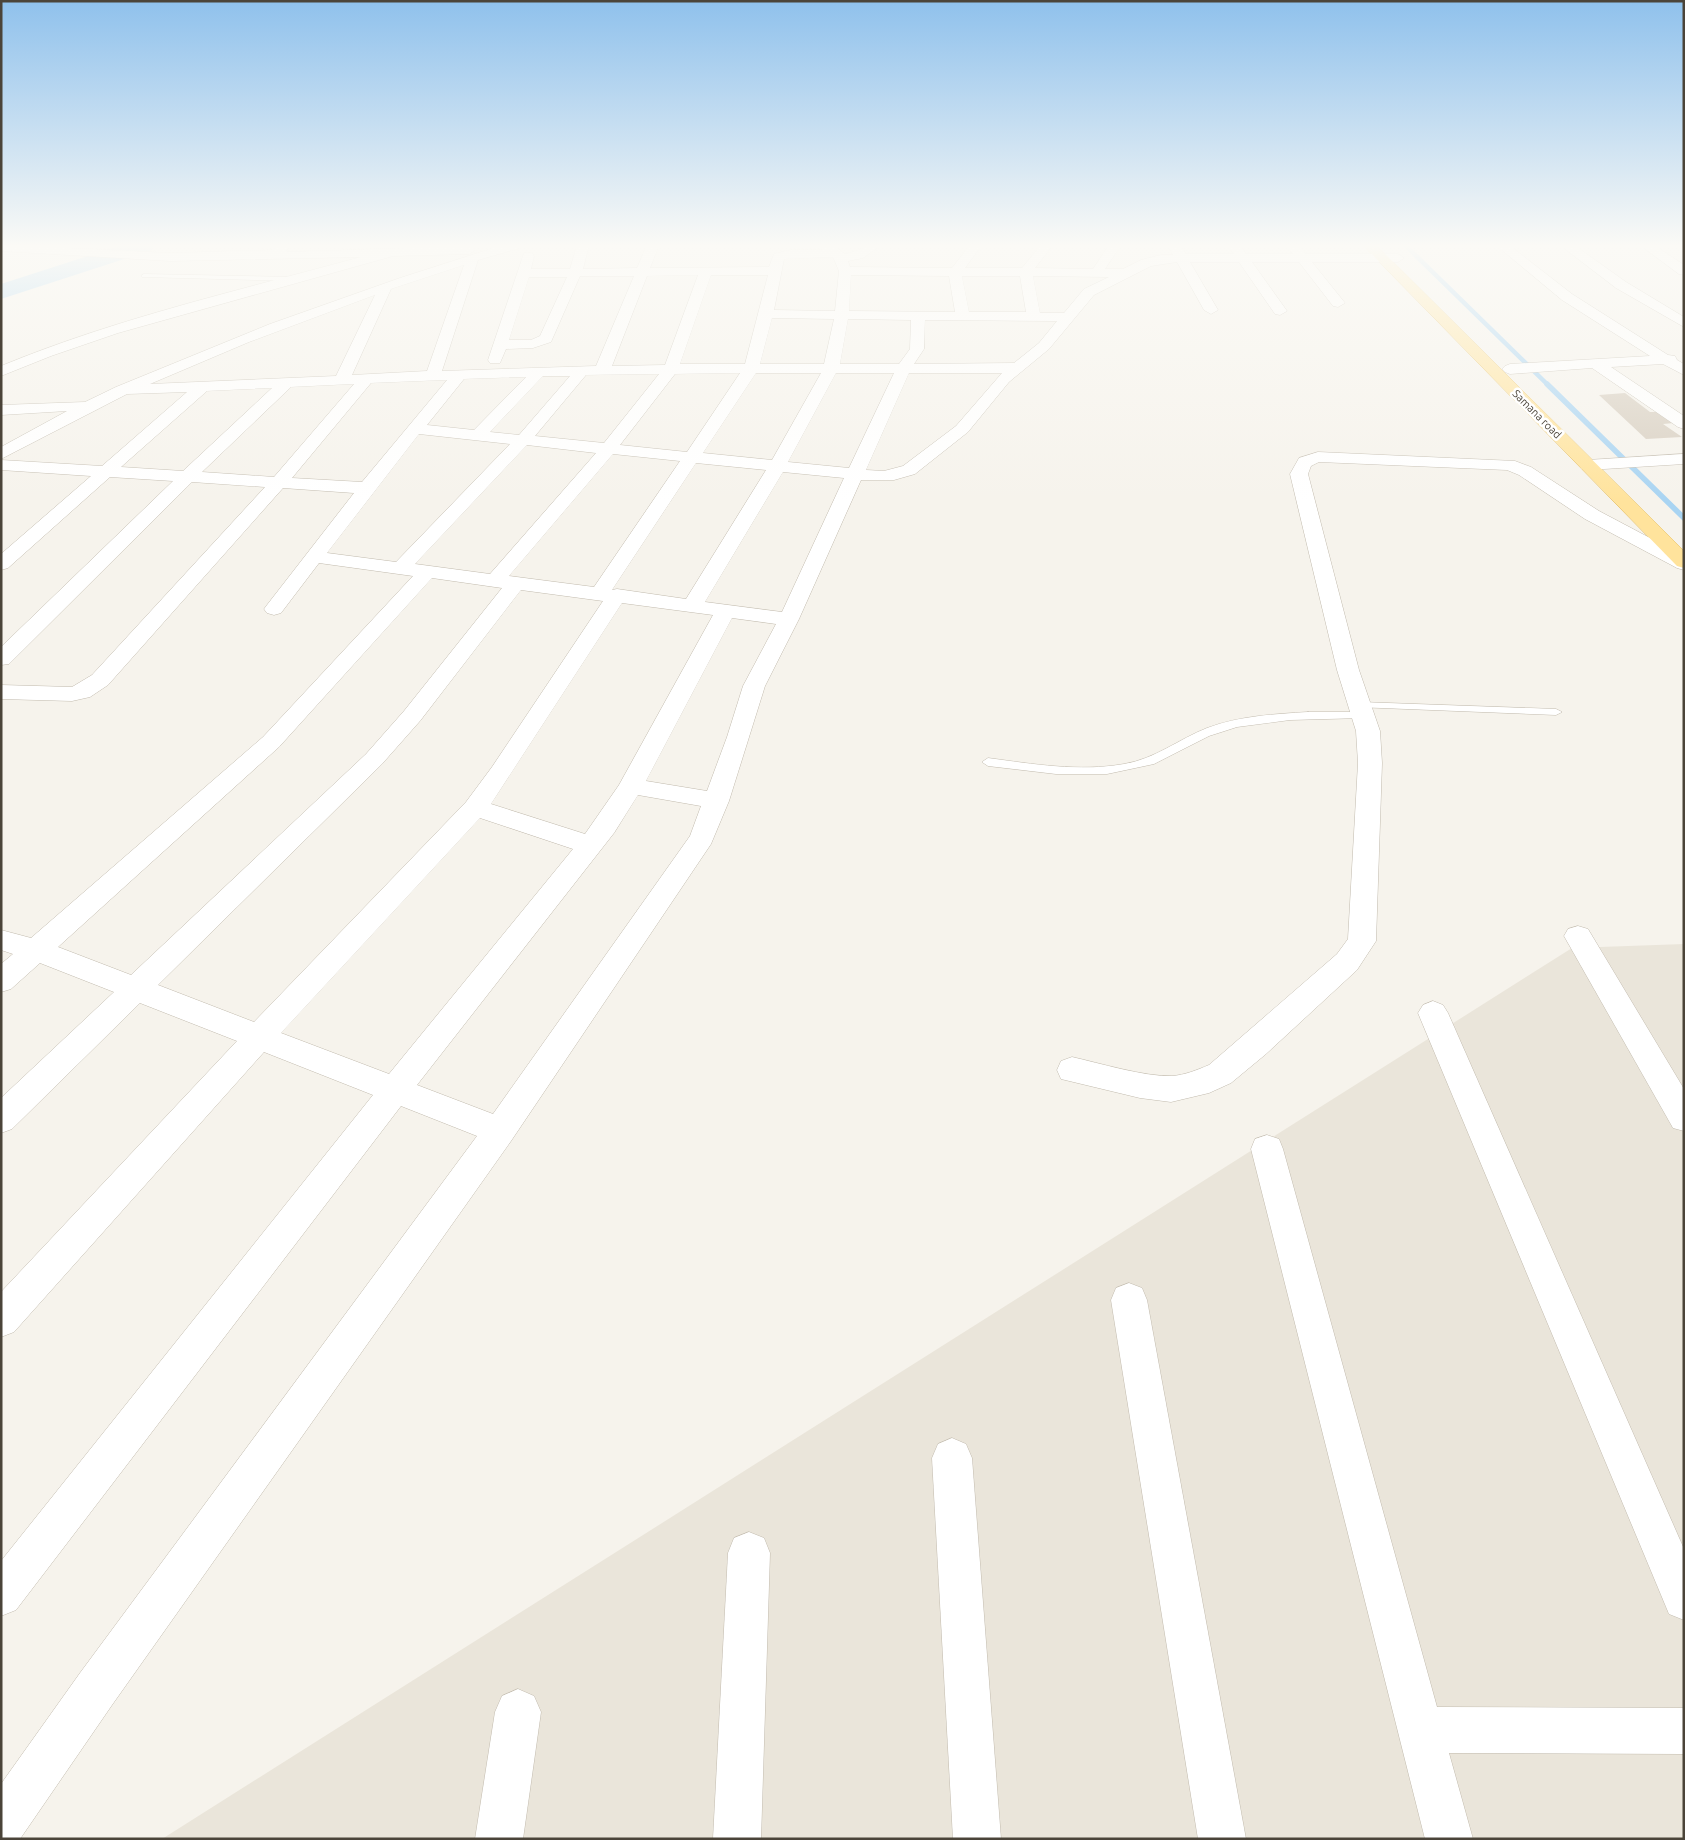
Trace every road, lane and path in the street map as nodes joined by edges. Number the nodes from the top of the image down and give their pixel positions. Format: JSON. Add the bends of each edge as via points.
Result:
{"nodes":[{"id":1,"x":110,"y":331,"type":"edge"},
{"id":2,"x":268,"y":331,"type":"edge"},
{"id":3,"x":365,"y":331,"type":"edge"},
{"id":4,"x":448,"y":331,"type":"edge"},
{"id":5,"x":505,"y":331,"type":"edge"},
{"id":6,"x":550,"y":331,"type":"edge"},
{"id":7,"x":618,"y":331,"type":"edge"},
{"id":8,"x":685,"y":331,"type":"edge"},
{"id":9,"x":761,"y":331,"type":"edge"},
{"id":10,"x":839,"y":331,"type":"edge"},
{"id":11,"x":918,"y":331,"type":"edge"},
{"id":12,"x":1057,"y":331,"type":"edge"},
{"id":13,"x":1460,"y":331,"type":"edge"},
{"id":14,"x":1465,"y":331,"type":"edge"},
{"id":15,"x":1619,"y":331,"type":"edge"},
{"id":16,"x":500,"y":345,"type":"junction"},
{"id":17,"x":1684,"y":359,"type":"edge"},
{"id":18,"x":1665,"y":360,"type":"junction"},
{"id":19,"x":1596,"y":364,"type":"junction"},
{"id":20,"x":831,"y":368,"type":"junction"},
{"id":21,"x":1018,"y":368,"type":"junction"},
{"id":22,"x":1510,"y":368,"type":"junction"},
{"id":23,"x":671,"y":369,"type":"junction"},
{"id":24,"x":751,"y":369,"type":"junction"},
{"id":25,"x":903,"y":369,"type":"junction"},
{"id":26,"x":582,"y":371,"type":"junction"},
{"id":27,"x":602,"y":371,"type":"junction"},
{"id":28,"x":1684,"y":371,"type":"edge"},
{"id":29,"x":1,"y":372,"type":"edge"},
{"id":30,"x":539,"y":372,"type":"junction"},
{"id":31,"x":491,"y":373,"type":"junction"},
{"id":32,"x":460,"y":374,"type":"junction"},
{"id":33,"x":433,"y":376,"type":"junction"},
{"id":34,"x":366,"y":379,"type":"junction"},
{"id":35,"x":342,"y":380,"type":"junction"},
{"id":36,"x":288,"y":382,"type":"junction"},
{"id":37,"x":202,"y":387,"type":"junction"},
{"id":38,"x":122,"y":390,"type":"junction"},
{"id":39,"x":92,"y":405,"type":"junction"},
{"id":40,"x":1,"y":410,"type":"edge"},
{"id":41,"x":1684,"y":424,"type":"edge"},
{"id":42,"x":415,"y":429,"type":"junction"},
{"id":43,"x":478,"y":435,"type":"junction"},
{"id":44,"x":523,"y":440,"type":"junction"},
{"id":45,"x":609,"y":448,"type":"junction"},
{"id":46,"x":1,"y":454,"type":"edge"},
{"id":47,"x":693,"y":456,"type":"junction"},
{"id":48,"x":1684,"y":460,"type":"edge"},
{"id":49,"x":1,"y":465,"type":"edge"},
{"id":50,"x":778,"y":465,"type":"junction"},
{"id":51,"x":1588,"y":465,"type":"junction"},
{"id":52,"x":1626,"y":467,"type":"junction"},
{"id":53,"x":105,"y":473,"type":"junction"},
{"id":54,"x":855,"y":474,"type":"junction"},
{"id":55,"x":186,"y":478,"type":"junction"},
{"id":56,"x":278,"y":483,"type":"junction"},
{"id":57,"x":367,"y":488,"type":"junction"},
{"id":58,"x":314,"y":557,"type":"junction"},
{"id":59,"x":1684,"y":563,"type":"edge"},
{"id":60,"x":1,"y":564,"type":"edge"},
{"id":61,"x":401,"y":568,"type":"junction"},
{"id":62,"x":428,"y":571,"type":"junction"},
{"id":63,"x":506,"y":581,"type":"junction"},
{"id":64,"x":609,"y":594,"type":"junction"},
{"id":65,"x":693,"y":605,"type":"junction"},
{"id":66,"x":274,"y":609,"type":"dead end"},
{"id":67,"x":726,"y":610,"type":"junction"},
{"id":68,"x":789,"y":618,"type":"junction"},
{"id":69,"x":1,"y":659,"type":"edge"},
{"id":70,"x":1,"y":692,"type":"edge"},
{"id":71,"x":1361,"y":710,"type":"junction"},
{"id":72,"x":1556,"y":712,"type":"dead end"},
{"id":73,"x":988,"y":762,"type":"dead end"},
{"id":74,"x":631,"y":786,"type":"junction"},
{"id":75,"x":717,"y":801,"type":"junction"},
{"id":76,"x":474,"y":808,"type":"junction"},
{"id":77,"x":591,"y":845,"type":"junction"},
{"id":78,"x":1578,"y":936,"type":"dead end"},
{"id":79,"x":1,"y":940,"type":"edge"},
{"id":80,"x":36,"y":950,"type":"junction"},
{"id":81,"x":1,"y":980,"type":"edge"},
{"id":82,"x":137,"y":989,"type":"junction"},
{"id":83,"x":1433,"y":1013,"type":"dead end"},
{"id":84,"x":259,"y":1037,"type":"junction"},
{"id":85,"x":1072,"y":1070,"type":"dead end"},
{"id":86,"x":395,"y":1090,"type":"junction"},
{"id":87,"x":1684,"y":1118,"type":"edge"},
{"id":88,"x":1,"y":1119,"type":"edge"},
{"id":89,"x":500,"y":1131,"type":"junction"},
{"id":90,"x":1267,"y":1149,"type":"dead end"},
{"id":91,"x":1129,"y":1300,"type":"dead end"},
{"id":92,"x":1,"y":1319,"type":"edge"},
{"id":93,"x":952,"y":1458,"type":"dead end"},
{"id":94,"x":749,"y":1553,"type":"dead end"},
{"id":95,"x":1,"y":1595,"type":"edge"},
{"id":96,"x":1684,"y":1599,"type":"edge"},
{"id":97,"x":518,"y":1712,"type":"dead end"},
{"id":98,"x":1420,"y":1730,"type":"junction"},
{"id":99,"x":1684,"y":1732,"type":"edge"},
{"id":100,"x":1,"y":1825,"type":"edge"},
{"id":101,"x":499,"y":1839,"type":"edge"},
{"id":102,"x":737,"y":1839,"type":"edge"},
{"id":103,"x":976,"y":1839,"type":"edge"},
{"id":104,"x":1222,"y":1839,"type":"edge"},
{"id":105,"x":1449,"y":1839,"type":"edge"}],
"edges":[{"from":1,"to":29,"type":"street"},
{"from":2,"to":38,"type":"street"},
{"from":3,"to":35,"type":"street"},
{"from":4,"to":33,"type":"street"},
{"from":5,"to":16,"type":"street"},
{"from":6,"to":16,"type":"street","via":[[546,339],[533,344]]},
{"from":7,"to":27,"type":"street"},
{"from":8,"to":23,"type":"street"},
{"from":9,"to":24,"type":"street"},
{"from":10,"to":20,"type":"street"},
{"from":11,"to":25,"type":"street","via":[[917,349]]},
{"from":12,"to":21,"type":"street"},
{"from":13,"to":51,"type":"main road","name":"Samana road"},
{"from":14,"to":22,"type":"main road","name":"Samana road"},
{"from":15,"to":18,"type":"street"},
{"from":16,"to":31,"type":"street"},
{"from":17,"to":18,"type":"street"},
{"from":18,"to":19,"type":"street"},
{"from":18,"to":28,"type":"street"},
{"from":19,"to":22,"type":"street"},
{"from":19,"to":41,"type":"street"},
{"from":20,"to":24,"type":"street"},
{"from":20,"to":25,"type":"street"},
{"from":20,"to":50,"type":"street"},
{"from":21,"to":25,"type":"street"},
{"from":21,"to":54,"type":"street","via":[[1004,378],[962,429],[909,470],[884,476]]},
{"from":22,"to":52,"type":"main road","name":"Samana road"},
{"from":23,"to":24,"type":"street"},
{"from":23,"to":27,"type":"street"},
{"from":23,"to":45,"type":"street"},
{"from":24,"to":47,"type":"street"},
{"from":25,"to":54,"type":"street"},
{"from":26,"to":27,"type":"street"},
{"from":26,"to":30,"type":"street"},
{"from":26,"to":44,"type":"street"},
{"from":30,"to":31,"type":"street"},
{"from":30,"to":43,"type":"street"},
{"from":31,"to":32,"type":"street"},
{"from":32,"to":33,"type":"street"},
{"from":32,"to":42,"type":"street"},
{"from":33,"to":34,"type":"street"},
{"from":34,"to":35,"type":"street"},
{"from":34,"to":56,"type":"street"},
{"from":35,"to":36,"type":"street"},
{"from":36,"to":37,"type":"street"},
{"from":36,"to":55,"type":"street"},
{"from":37,"to":38,"type":"street"},
{"from":37,"to":53,"type":"street"},
{"from":38,"to":39,"type":"street"},
{"from":39,"to":40,"type":"street"},
{"from":39,"to":46,"type":"street"},
{"from":42,"to":43,"type":"street"},
{"from":42,"to":57,"type":"street"},
{"from":43,"to":44,"type":"street"},
{"from":44,"to":45,"type":"street"},
{"from":44,"to":61,"type":"street"},
{"from":45,"to":47,"type":"street"},
{"from":45,"to":63,"type":"street"},
{"from":47,"to":50,"type":"street"},
{"from":47,"to":64,"type":"street"},
{"from":48,"to":52,"type":"street"},
{"from":49,"to":53,"type":"street"},
{"from":50,"to":54,"type":"street"},
{"from":50,"to":65,"type":"street"},
{"from":51,"to":52,"type":"street"},
{"from":51,"to":59,"type":"main road","name":"Samana road"},
{"from":53,"to":55,"type":"street"},
{"from":53,"to":60,"type":"street"},
{"from":54,"to":68,"type":"street"},
{"from":55,"to":56,"type":"street"},
{"from":55,"to":69,"type":"street"},
{"from":56,"to":57,"type":"street"},
{"from":56,"to":70,"type":"street","via":[[100,680],[82,692],[72,694]]},
{"from":57,"to":58,"type":"street"},
{"from":58,"to":61,"type":"street"},
{"from":58,"to":66,"type":"street"},
{"from":59,"to":71,"type":"street","via":[[1592,515],[1525,471],[1509,465],[1318,457],[1306,460],[1299,474]]},
{"from":61,"to":62,"type":"street"},
{"from":62,"to":63,"type":"street"},
{"from":62,"to":80,"type":"street","via":[[271,742]]},
{"from":63,"to":64,"type":"street"},
{"from":63,"to":82,"type":"street","via":[[412,716],[374,759]]},
{"from":64,"to":65,"type":"street"},
{"from":64,"to":76,"type":"street","via":[[501,772]]},
{"from":65,"to":67,"type":"street"},
{"from":67,"to":68,"type":"street"},
{"from":67,"to":74,"type":"street"},
{"from":68,"to":75,"type":"street","via":[[754,686]]},
{"from":71,"to":72,"type":"lane"},
{"from":71,"to":73,"type":"lane","via":[[1296,715],[1218,728],[1148,762],[1097,772]]},
{"from":71,"to":85,"type":"street","via":[[1368,731],[1370,763],[1364,922],[1362,940],[1347,962],[1220,1074],[1198,1084],[1171,1089]]},
{"from":74,"to":75,"type":"street"},
{"from":74,"to":77,"type":"street"},
{"from":75,"to":89,"type":"street","via":[[702,838]]},
{"from":76,"to":77,"type":"street"},
{"from":76,"to":84,"type":"street"},
{"from":77,"to":86,"type":"street"},
{"from":78,"to":87,"type":"street"},
{"from":79,"to":80,"type":"street"},
{"from":80,"to":81,"type":"street"},
{"from":80,"to":82,"type":"street"},
{"from":82,"to":84,"type":"street"},
{"from":82,"to":88,"type":"street"},
{"from":83,"to":96,"type":"street"},
{"from":84,"to":86,"type":"street"},
{"from":84,"to":92,"type":"street"},
{"from":86,"to":89,"type":"street"},
{"from":86,"to":95,"type":"street"},
{"from":89,"to":100,"type":"street"},
{"from":90,"to":98,"type":"street"},
{"from":91,"to":104,"type":"street"},
{"from":93,"to":103,"type":"street"},
{"from":94,"to":102,"type":"street"},
{"from":97,"to":101,"type":"street"},
{"from":98,"to":99,"type":"street"},
{"from":98,"to":105,"type":"street"}]}
